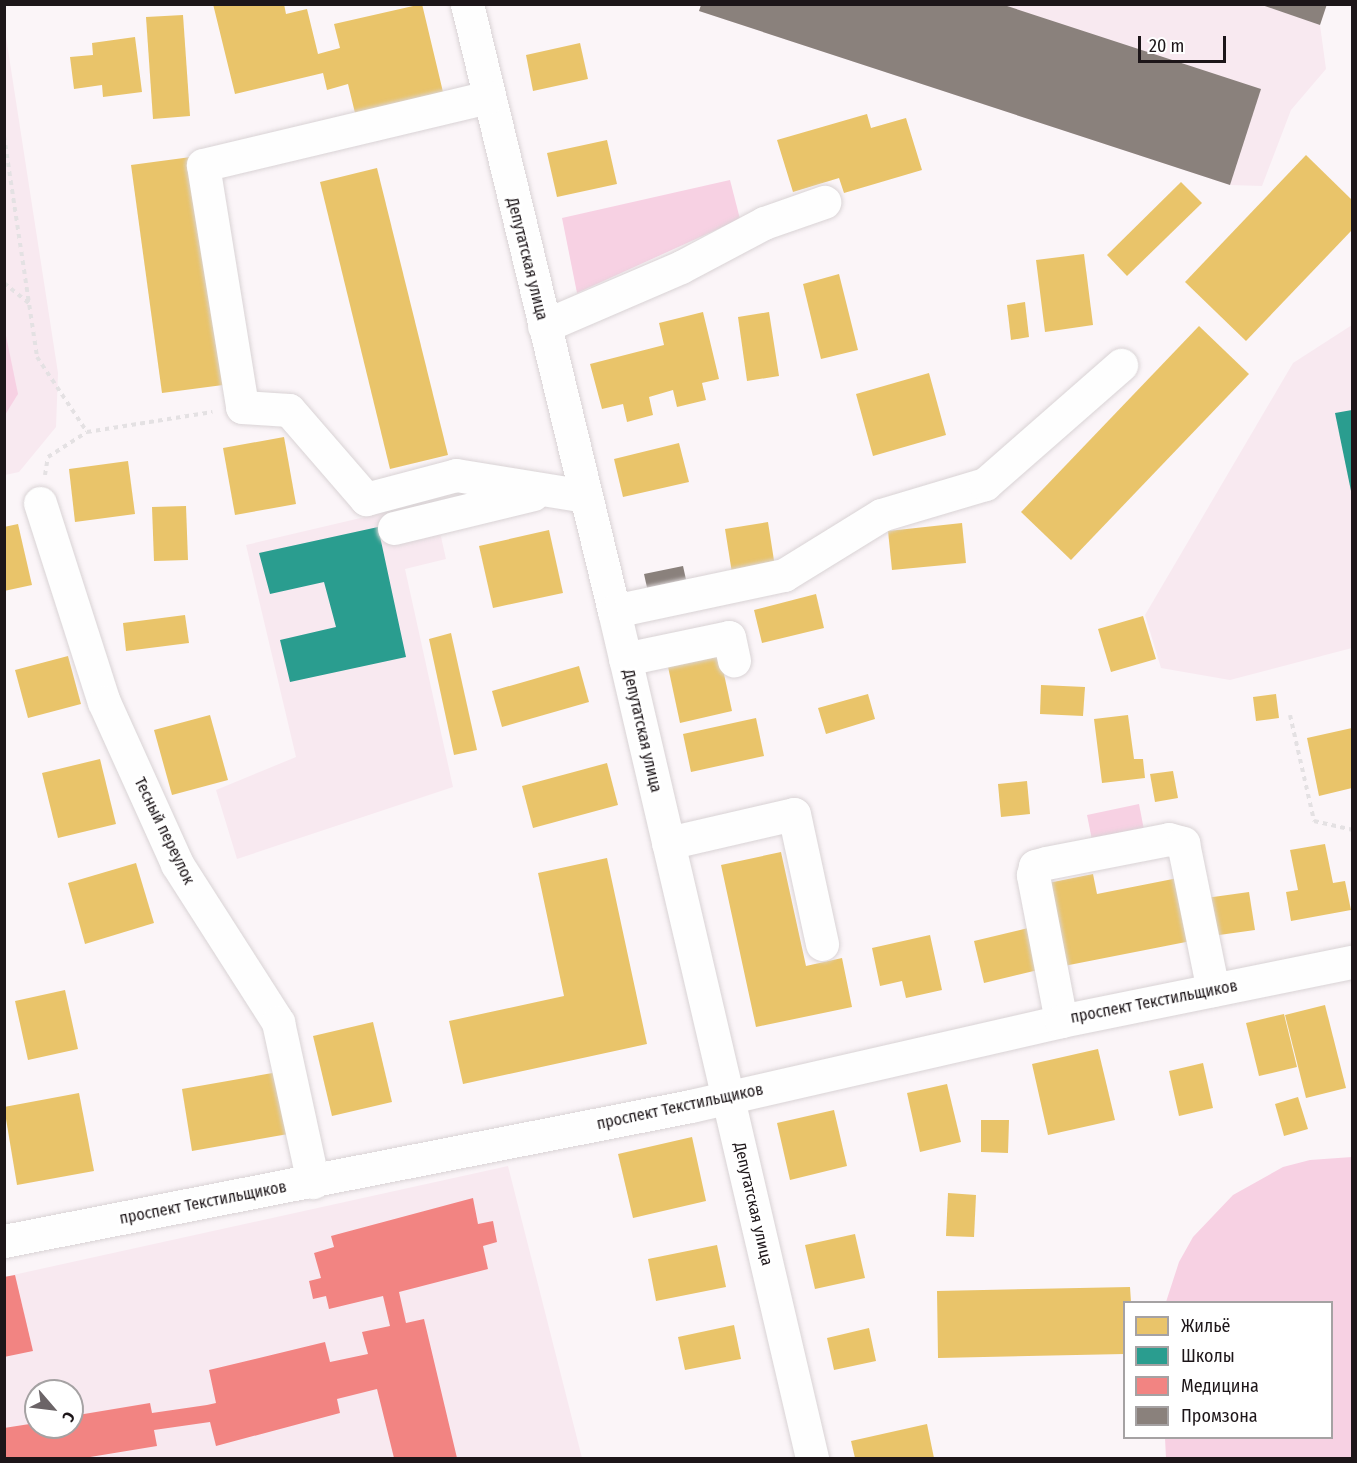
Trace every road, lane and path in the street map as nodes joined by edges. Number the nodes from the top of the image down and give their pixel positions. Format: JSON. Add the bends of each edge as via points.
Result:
{"nodes":[{"id":1,"x":467,"y":4,"type":"edge"},
{"id":2,"x":488,"y":97,"type":"junction"},
{"id":3,"x":4,"y":136,"type":"edge"},
{"id":4,"x":825,"y":202,"type":"dead end"},
{"id":5,"x":4,"y":284,"type":"edge"},
{"id":6,"x":30,"y":303,"type":"junction"},
{"id":7,"x":544,"y":326,"type":"junction"},
{"id":8,"x":1121,"y":365,"type":"dead end"},
{"id":9,"x":242,"y":407,"type":"junction"},
{"id":10,"x":87,"y":432,"type":"junction"},
{"id":11,"x":547,"y":491,"type":"junction"},
{"id":12,"x":585,"y":496,"type":"junction"},
{"id":13,"x":40,"y":503,"type":"joint"},
{"id":14,"x":394,"y":528,"type":"dead end"},
{"id":15,"x":614,"y":612,"type":"junction"},
{"id":16,"x":625,"y":659,"type":"junction"},
{"id":17,"x":734,"y":660,"type":"dead end"},
{"id":18,"x":1290,"y":715,"type":"dead end"},
{"id":19,"x":1353,"y":830,"type":"edge"},
{"id":20,"x":668,"y":843,"type":"junction"},
{"id":21,"x":822,"y":944,"type":"dead end"},
{"id":22,"x":1353,"y":962,"type":"edge"},
{"id":23,"x":1213,"y":990,"type":"junction"},
{"id":24,"x":1062,"y":1021,"type":"junction"},
{"id":25,"x":729,"y":1098,"type":"junction"},
{"id":26,"x":313,"y":1182,"type":"junction"},
{"id":27,"x":4,"y":1241,"type":"edge"},
{"id":28,"x":812,"y":1458,"type":"edge"}],
"edges":[{"from":1,"to":2,"type":"street","name":"Депутатская улица"},
{"from":2,"to":7,"type":"street","name":"Депутатская улица"},
{"from":2,"to":9,"type":"street","via":[[203,165]]},
{"from":3,"to":6,"type":"path"},
{"from":4,"to":7,"type":"street","via":[[764,223],[681,267]]},
{"from":5,"to":6,"type":"path"},
{"from":6,"to":10,"type":"path","via":[[38,357]]},
{"from":7,"to":12,"type":"street","name":"Депутатская улица"},
{"from":8,"to":15,"type":"street","via":[[985,484],[881,515],[784,575]]},
{"from":9,"to":10,"type":"path"},
{"from":9,"to":11,"type":"street","via":[[289,410],[366,499],[456,475]]},
{"from":10,"to":13,"type":"path","via":[[48,457]]},
{"from":11,"to":12,"type":"street"},
{"from":11,"to":14,"type":"street"},
{"from":12,"to":15,"type":"street","name":"Депутатская улица"},
{"from":13,"to":26,"type":"street","name":"Тесный переулок","via":[[104,702],[177,864],[278,1022]]},
{"from":15,"to":16,"type":"street","name":"Депутатская улица"},
{"from":16,"to":17,"type":"street","via":[[729,637]]},
{"from":16,"to":20,"type":"street","name":"Депутатская улица"},
{"from":18,"to":19,"type":"path","via":[[1314,821]]},
{"from":20,"to":21,"type":"street","via":[[794,814]]},
{"from":20,"to":25,"type":"street","name":"Депутатская улица"},
{"from":22,"to":23,"type":"street","name":"проспект Текстильщиков"},
{"from":23,"to":24,"type":"street","name":"проспект Текстильщиков"},
{"from":23,"to":24,"type":"street","via":[[1183,843],[1169,839],[1046,863],[1035,866],[1033,875]]},
{"from":24,"to":25,"type":"street","name":"проспект Текстильщиков"},
{"from":25,"to":26,"type":"street","name":"проспект Текстильщиков"},
{"from":25,"to":28,"type":"street","name":"Депутатская улица"},
{"from":26,"to":27,"type":"street","name":"проспект Текстильщиков"}]}
